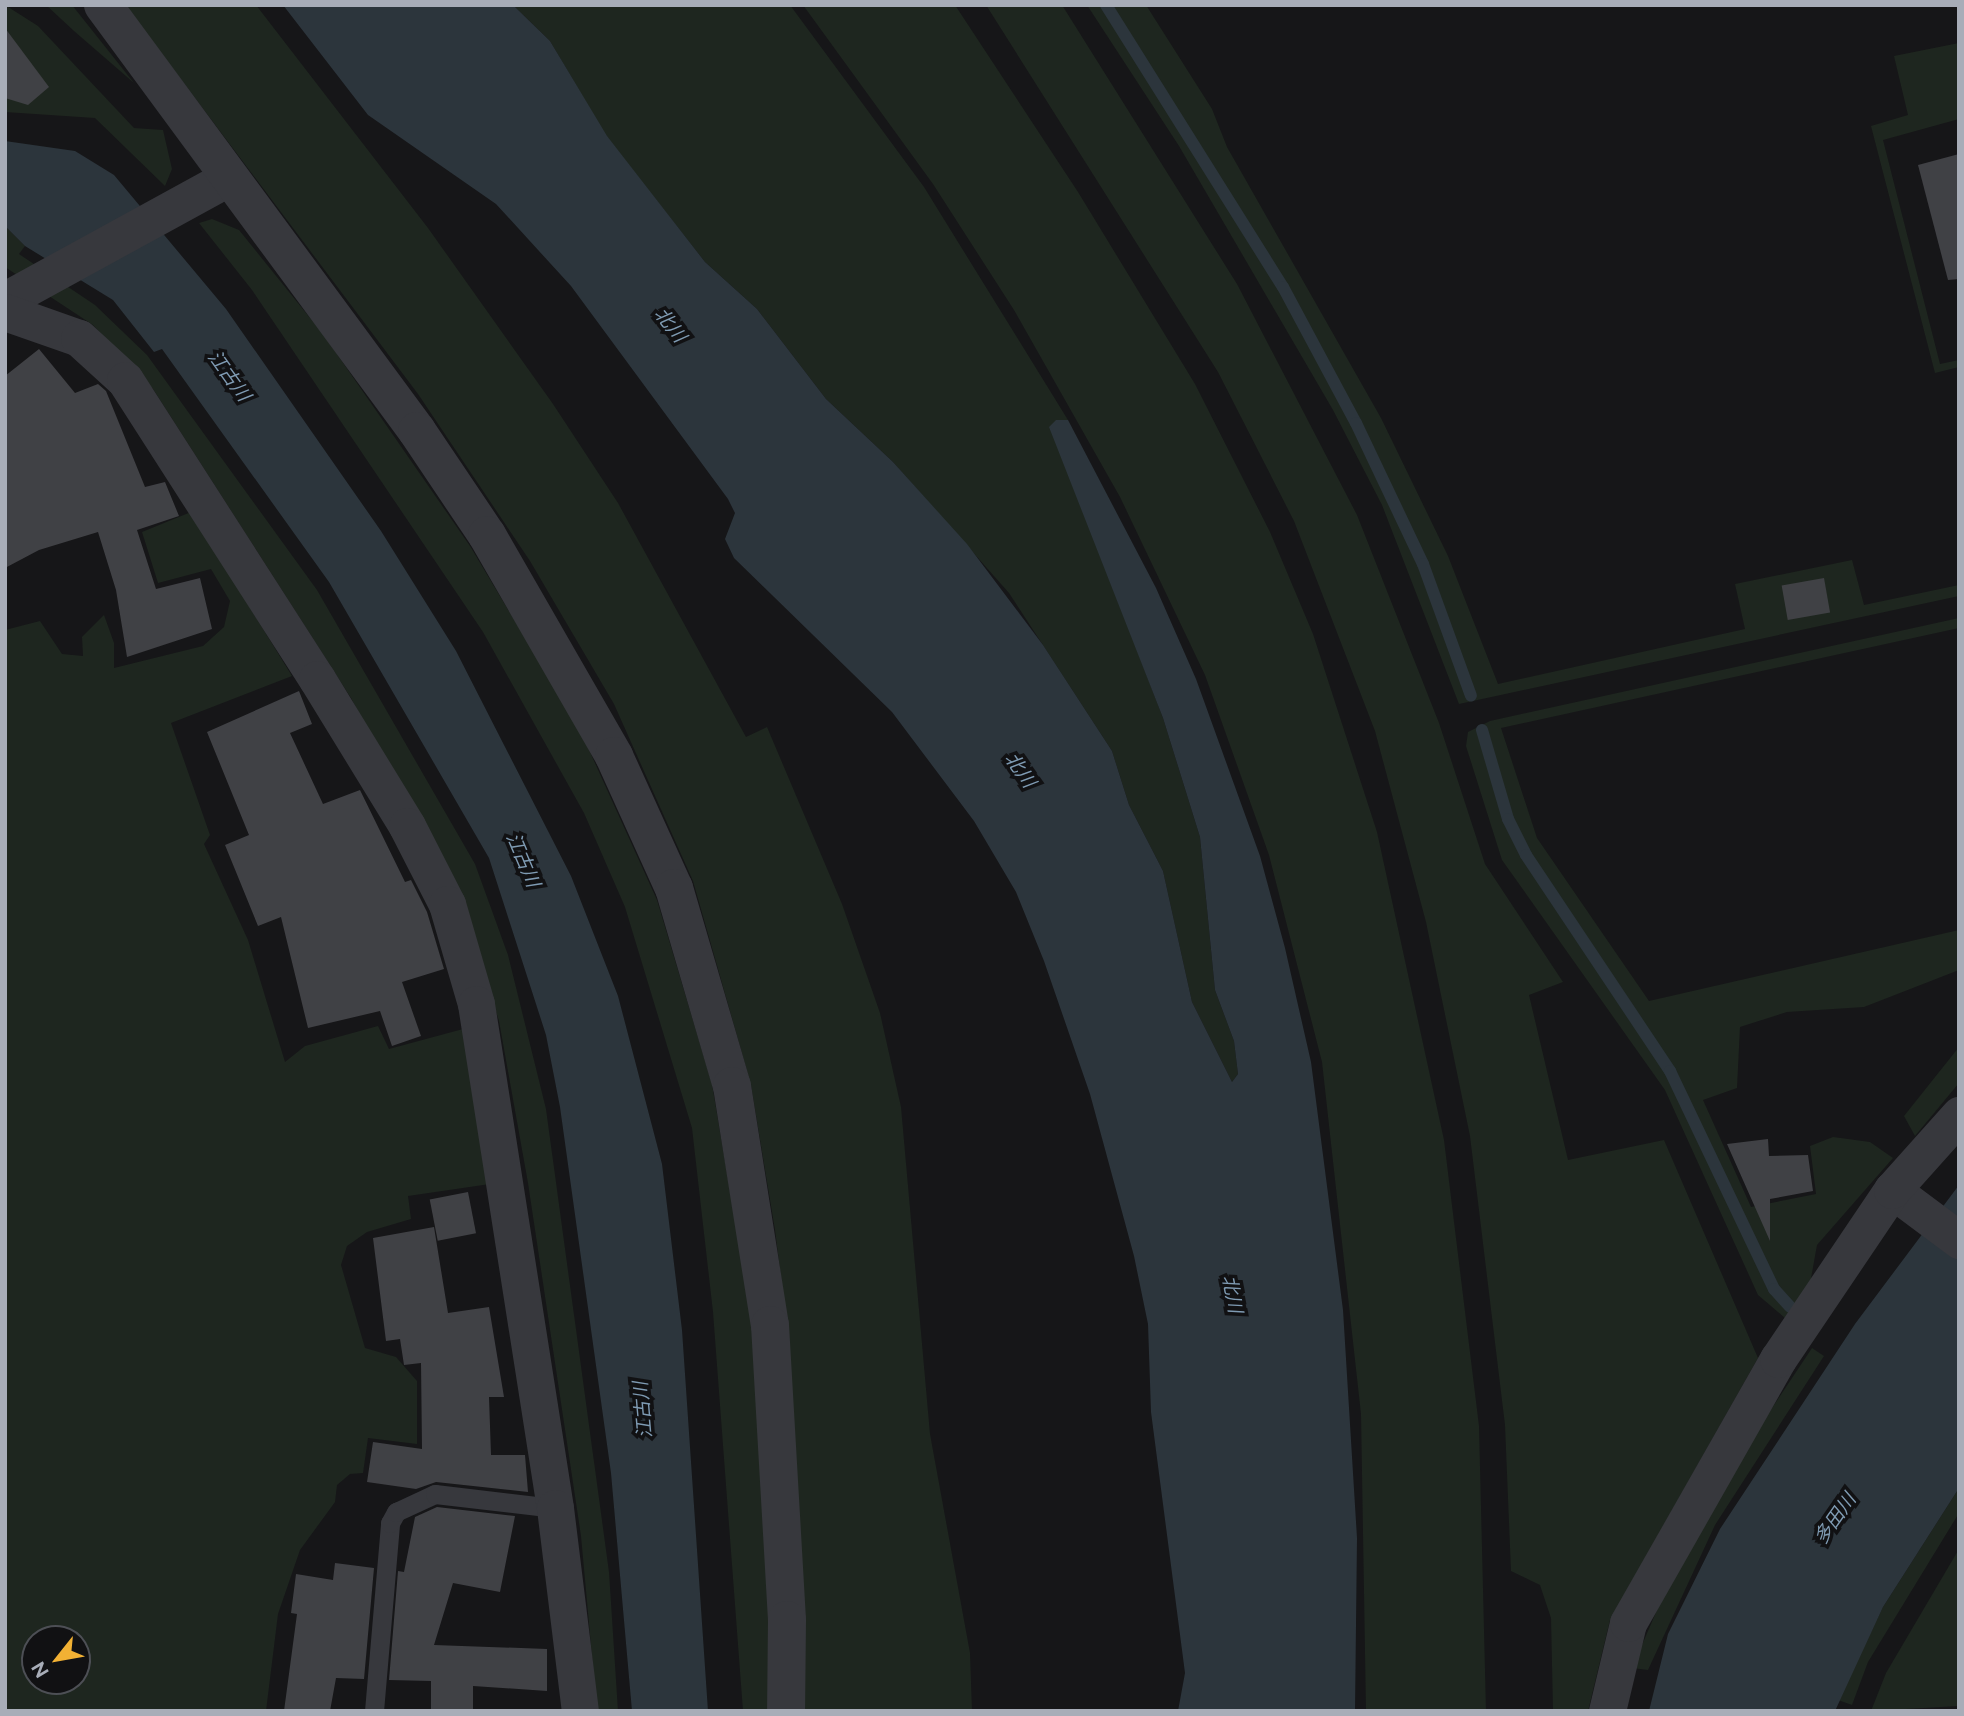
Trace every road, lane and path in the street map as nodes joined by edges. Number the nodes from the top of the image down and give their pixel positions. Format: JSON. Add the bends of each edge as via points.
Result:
{"nodes":[{"id":1,"x":103,"y":5,"type":"edge"},
{"id":2,"x":230,"y":177,"type":"junction"},
{"id":3,"x":20,"y":292,"type":"edge"},
{"id":4,"x":5,"y":312,"type":"edge"},
{"id":5,"x":1959,"y":1115,"type":"edge"},
{"id":6,"x":1901,"y":1196,"type":"junction"},
{"id":7,"x":1959,"y":1240,"type":"edge"},
{"id":8,"x":555,"y":1508,"type":"junction"},
{"id":9,"x":374,"y":1711,"type":"edge"},
{"id":10,"x":580,"y":1711,"type":"edge"},
{"id":11,"x":786,"y":1711,"type":"edge"},
{"id":12,"x":1607,"y":1711,"type":"edge"}],
"edges":[{"from":1,"to":2,"type":"street"},
{"from":2,"to":3,"type":"street"},
{"from":2,"to":11,"type":"street","via":[[487,535],[603,734],[674,888],[732,1086],[770,1325],[787,1620]]},
{"from":4,"to":8,"type":"street","via":[[79,338],[125,380],[324,690],[447,904],[476,1004]]},
{"from":5,"to":6,"type":"street"},
{"from":6,"to":7,"type":"street"},
{"from":6,"to":12,"type":"street","via":[[1778,1359],[1653,1572],[1628,1623]]},
{"from":8,"to":9,"type":"lane","via":[[435,1494],[396,1512],[390,1523]]},
{"from":8,"to":10,"type":"street"}]}
